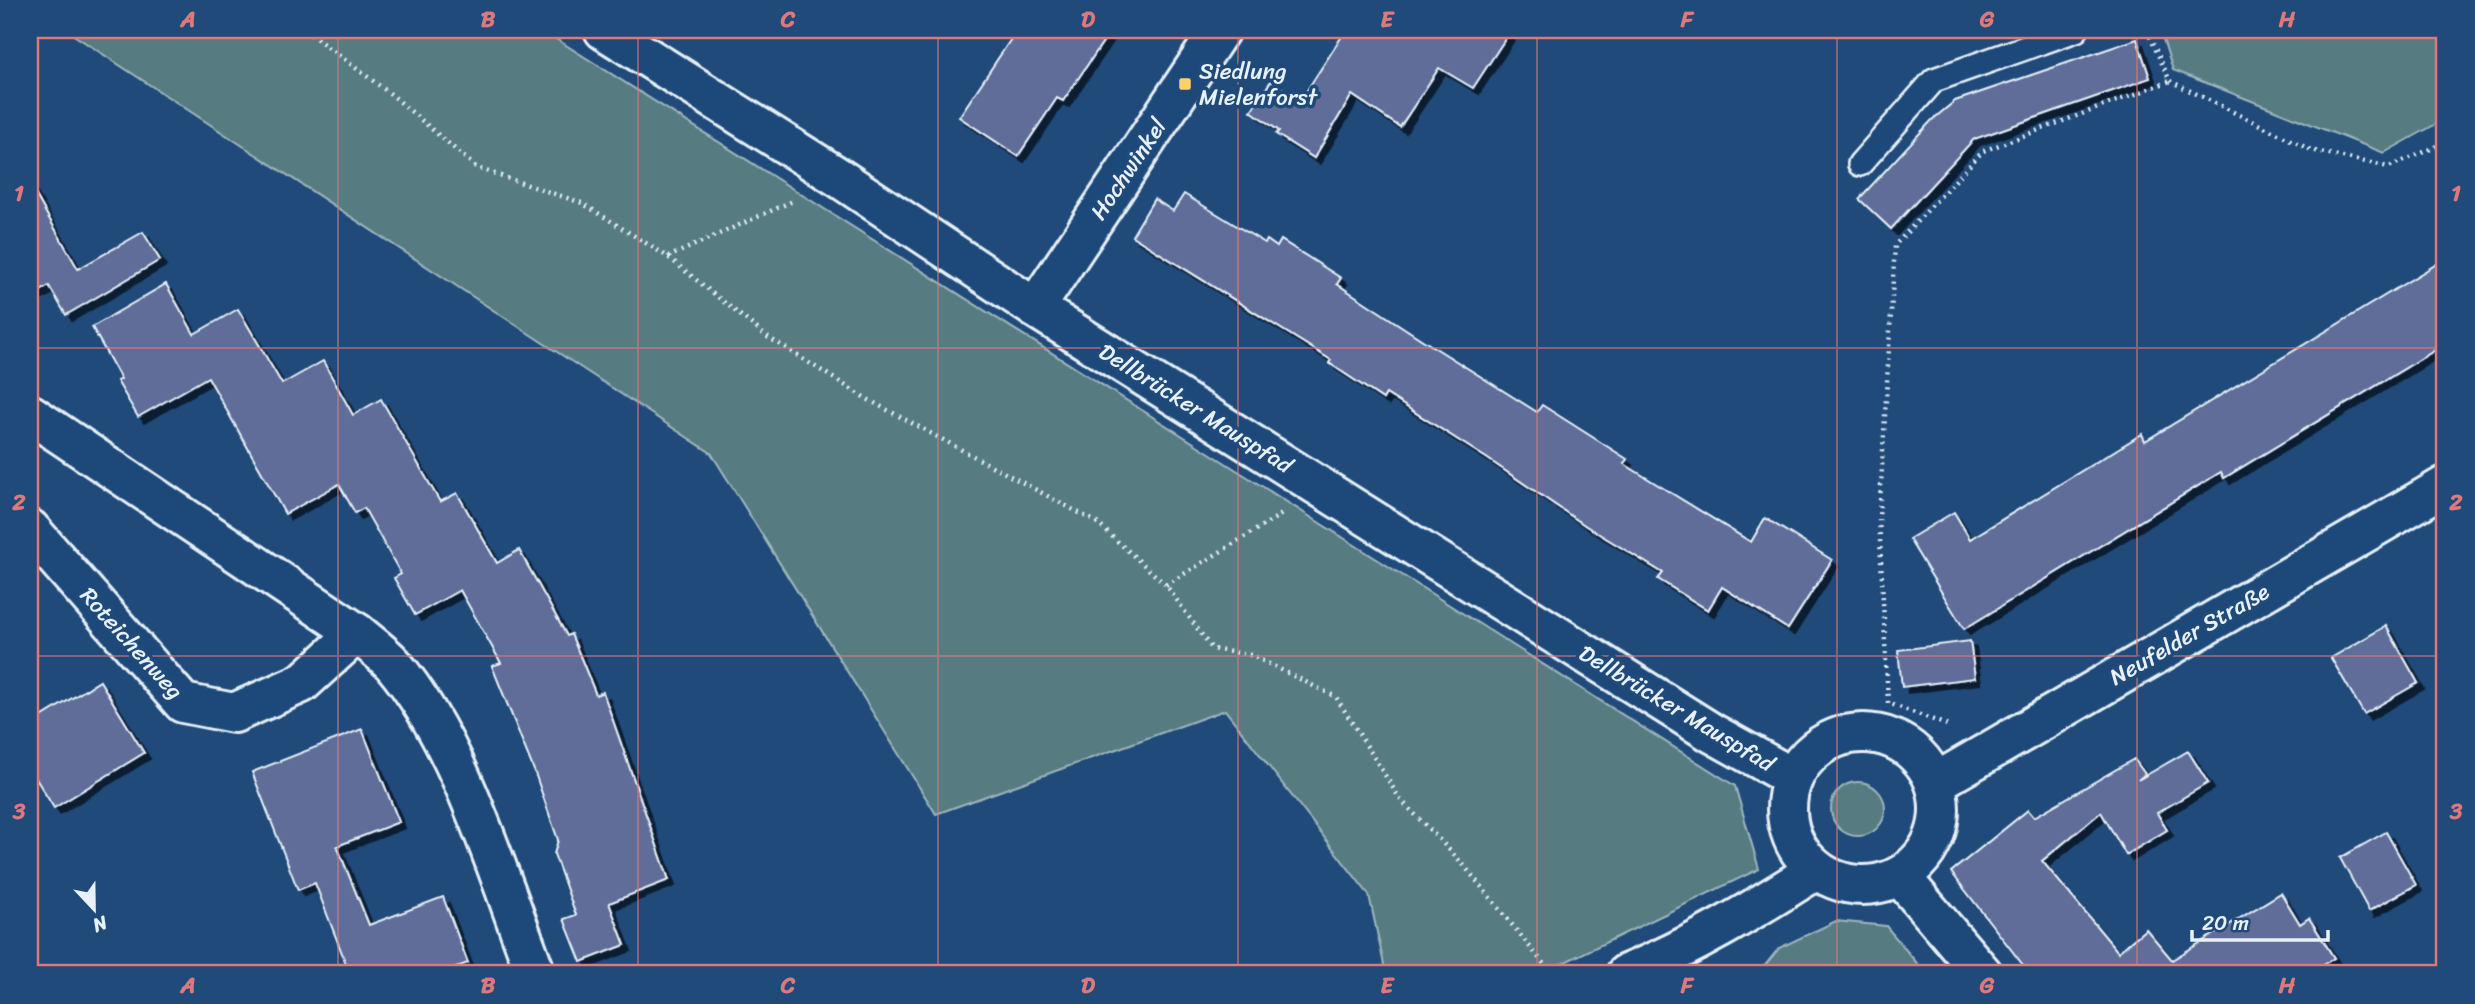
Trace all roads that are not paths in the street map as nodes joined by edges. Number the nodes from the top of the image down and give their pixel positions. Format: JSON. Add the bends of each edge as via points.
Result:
{"nodes":[{"id":1,"x":604,"y":30,"type":"edge"},
{"id":2,"x":1220,"y":30,"type":"edge"},
{"id":3,"x":2076,"y":30,"type":"edge"},
{"id":4,"x":1860,"y":164,"type":"dead end"},
{"id":5,"x":1035,"y":308,"type":"junction"},
{"id":6,"x":30,"y":414,"type":"edge"},
{"id":7,"x":2445,"y":486,"type":"edge"},
{"id":8,"x":30,"y":529,"type":"edge"},
{"id":9,"x":357,"y":633,"type":"junction"},
{"id":10,"x":1793,"y":778,"type":"junction"},
{"id":11,"x":1935,"y":783,"type":"junction"},
{"id":12,"x":1816,"y":870,"type":"junction"},
{"id":13,"x":1900,"y":876,"type":"junction"},
{"id":14,"x":1648,"y":970,"type":"edge"},
{"id":15,"x":536,"y":974,"type":"edge"},
{"id":16,"x":1983,"y":974,"type":"edge"}],
"edges":[{"from":1,"to":5,"type":"street","name":"Dellbrücker Mauspfad"},
{"from":2,"to":5,"type":"street","name":"Hochwinkel"},
{"from":3,"to":4,"type":"lane","via":[[1934,80]]},
{"from":5,"to":10,"type":"street","name":"Dellbrücker Mauspfad","via":[[1712,733]]},
{"from":6,"to":9,"type":"street"},
{"from":7,"to":11,"type":"street","name":"Neufelder Straße"},
{"from":8,"to":9,"type":"street","name":"Roteichenweg","via":[[183,702],[234,713],[302,683]]},
{"from":9,"to":15,"type":"street","via":[[392,662],[422,703],[463,784]]},
{"from":10,"to":11,"type":"street","name":"Dellbrücker Mauspfad","via":[[1807,757],[1828,741],[1853,734],[1878,735],[1902,744],[1922,760]]},
{"from":10,"to":12,"type":"street","name":"Dellbrücker Mauspfad","via":[[1786,803],[1788,828],[1799,852]]},
{"from":11,"to":13,"type":"street","name":"Dellbrücker Mauspfad","via":[[1940,809],[1934,836],[1921,859]]},
{"from":12,"to":13,"type":"street","name":"Dellbrücker Mauspfad","via":[[1835,881],[1857,885],[1879,884]]},
{"from":12,"to":14,"type":"street"},
{"from":13,"to":16,"type":"street"}]}
